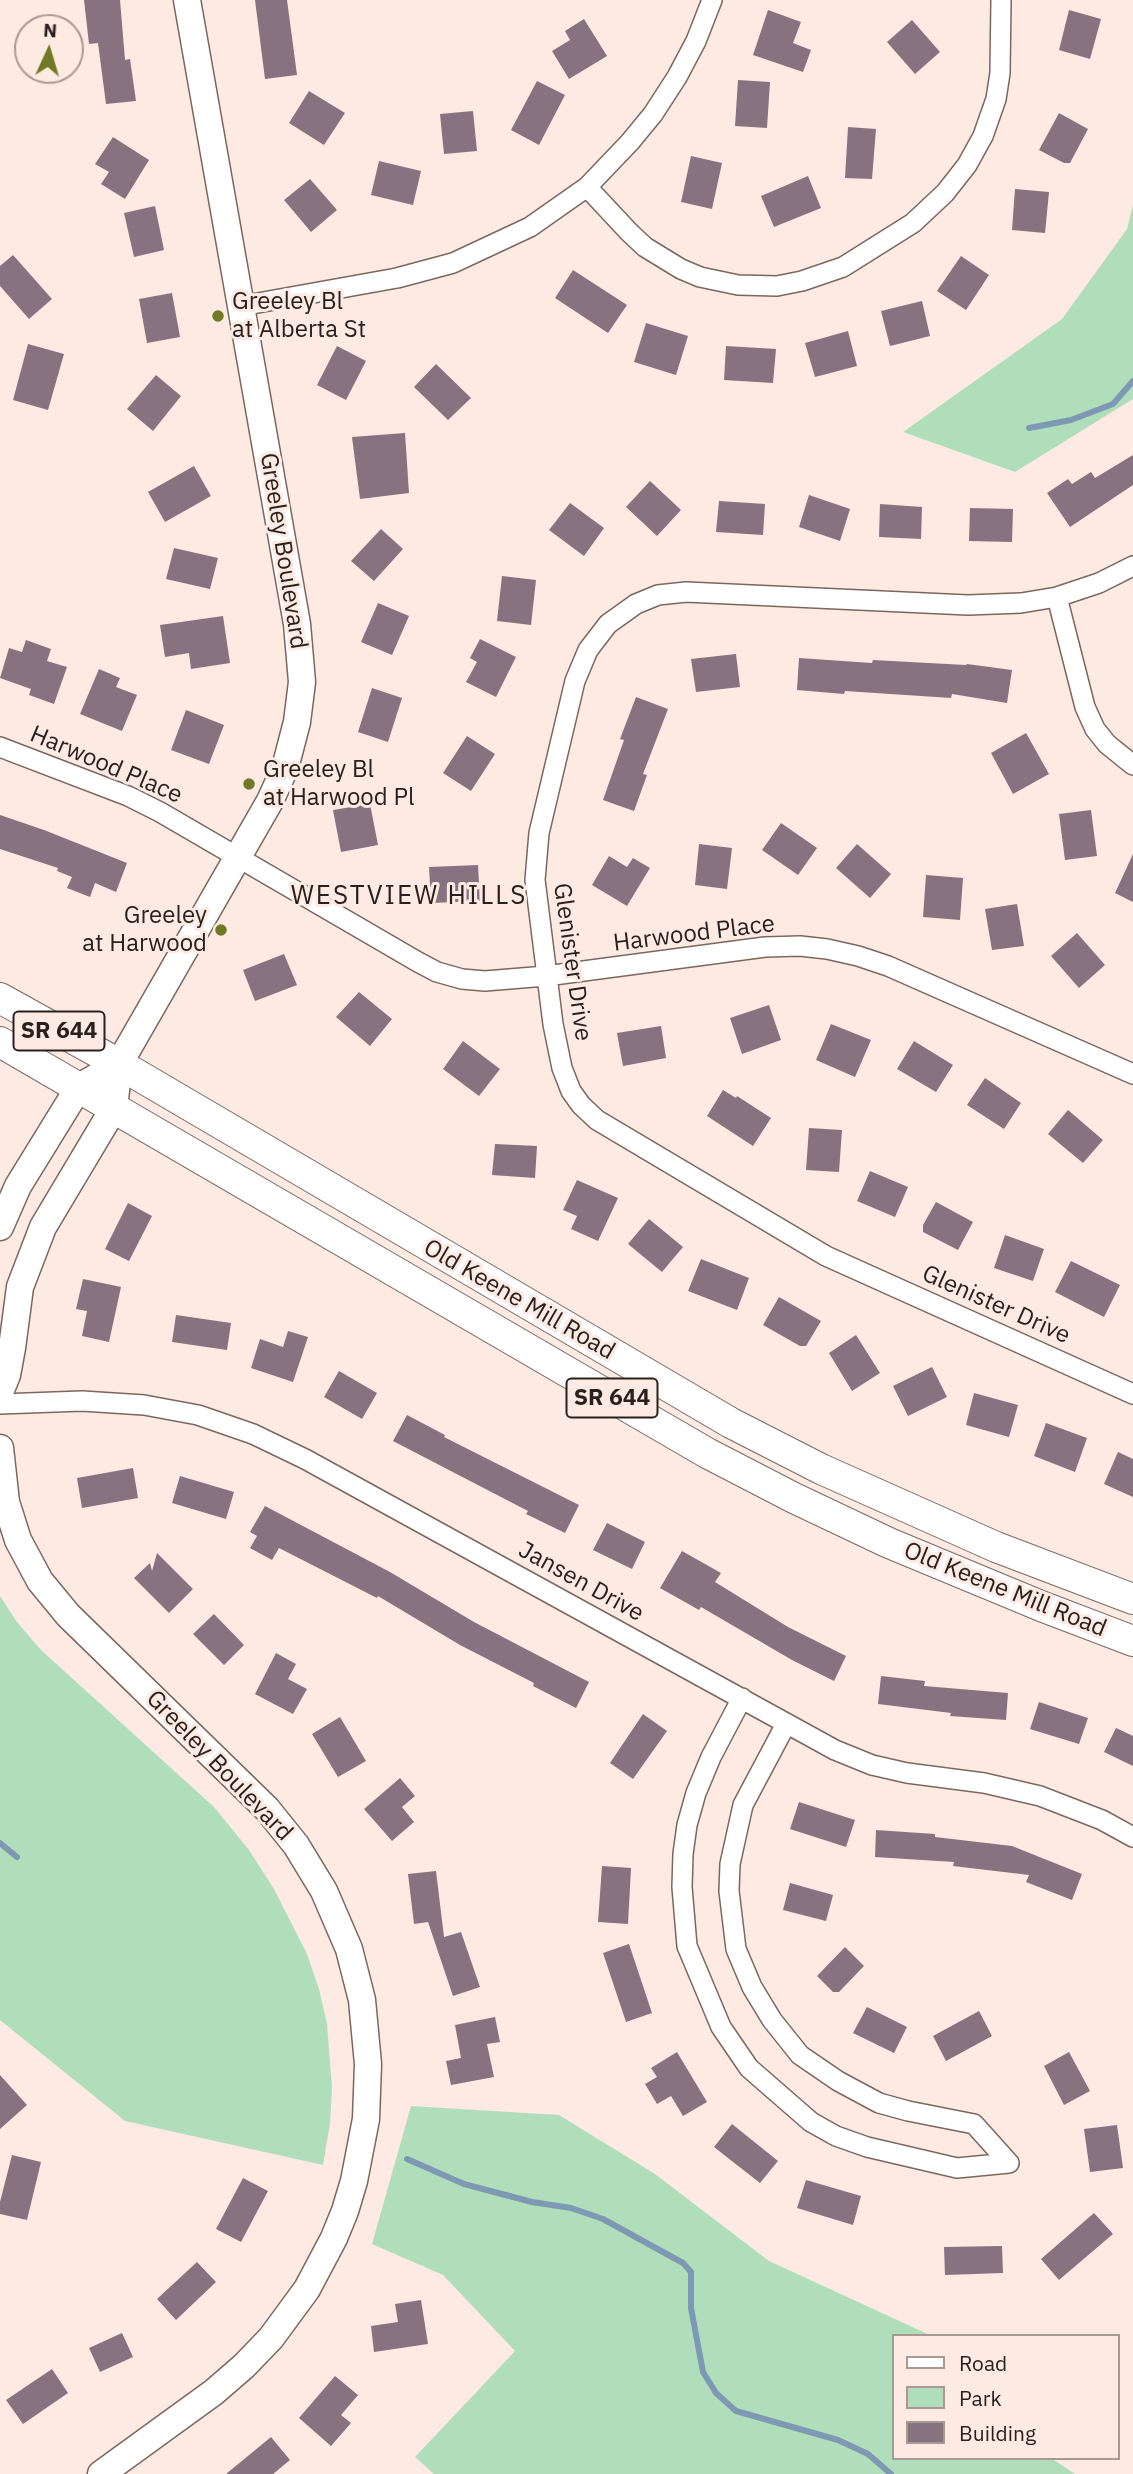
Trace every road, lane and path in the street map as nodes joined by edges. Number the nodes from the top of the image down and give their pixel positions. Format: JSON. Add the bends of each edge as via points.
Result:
{"nodes":[{"id":1,"x":187,"y":0,"type":"edge"},
{"id":2,"x":712,"y":0,"type":"edge"},
{"id":3,"x":1001,"y":0,"type":"edge"},
{"id":4,"x":587,"y":187,"type":"junction"},
{"id":5,"x":241,"y":306,"type":"junction"},
{"id":6,"x":1133,"y":566,"type":"edge"},
{"id":7,"x":1057,"y":597,"type":"junction"},
{"id":8,"x":0,"y":747,"type":"edge"},
{"id":9,"x":1133,"y":765,"type":"edge"},
{"id":10,"x":238,"y":858,"type":"junction"},
{"id":11,"x":546,"y":976,"type":"junction"},
{"id":12,"x":0,"y":998,"type":"edge"},
{"id":13,"x":0,"y":1042,"type":"edge"},
{"id":14,"x":119,"y":1064,"type":"junction"},
{"id":15,"x":1133,"y":1074,"type":"edge"},
{"id":16,"x":79,"y":1087,"type":"junction"},
{"id":17,"x":114,"y":1108,"type":"junction"},
{"id":18,"x":0,"y":1227,"type":"edge"},
{"id":19,"x":0,"y":1392,"type":"edge"},
{"id":20,"x":1133,"y":1394,"type":"edge"},
{"id":21,"x":0,"y":1404,"type":"edge"},
{"id":22,"x":0,"y":1448,"type":"edge"},
{"id":23,"x":1133,"y":1599,"type":"edge"},
{"id":24,"x":1133,"y":1641,"type":"edge"},
{"id":25,"x":742,"y":1698,"type":"junction"},
{"id":26,"x":786,"y":1724,"type":"junction"},
{"id":27,"x":1133,"y":1837,"type":"edge"},
{"id":28,"x":101,"y":2474,"type":"edge"}],
"edges":[{"from":1,"to":5,"type":"street","name":"Greeley Boulevard"},
{"from":2,"to":4,"type":"street","via":[[696,41],[653,114]]},
{"from":3,"to":4,"type":"street","via":[[996,99],[967,165],[913,223],[843,267],[777,286],[738,285],[700,277],[645,247]]},
{"from":4,"to":5,"type":"street","via":[[530,227],[453,263],[397,278]]},
{"from":5,"to":10,"type":"street","name":"Greeley Boulevard","via":[[297,624],[302,682],[285,768]]},
{"from":6,"to":7,"type":"street","name":"Glenister Drive"},
{"from":7,"to":9,"type":"street","via":[[1095,729]]},
{"from":7,"to":11,"type":"street","name":"Glenister Drive","via":[[968,605],[686,592],[658,595],[636,604],[608,624],[588,650],[575,681],[539,833],[535,880]]},
{"from":8,"to":10,"type":"street","name":"Harwood Place","via":[[128,796]]},
{"from":10,"to":11,"type":"street","name":"Harwood Place","via":[[437,972],[485,981]]},
{"from":10,"to":14,"type":"street","name":"Greeley Boulevard"},
{"from":11,"to":15,"type":"street","name":"Harwood Place","via":[[765,947],[827,949],[888,966]]},
{"from":11,"to":20,"type":"street","name":"Glenister Drive","via":[[562,1068],[571,1091],[597,1120],[826,1256]]},
{"from":12,"to":14,"type":"main road","name":"Old Keene Mill Road","number":"SR 644"},
{"from":13,"to":16,"type":"main road","name":"Old Keene Mill Road","number":"SR 644"},
{"from":14,"to":16,"type":"street"},
{"from":14,"to":17,"type":"street","name":"Greeley Boulevard"},
{"from":14,"to":23,"type":"main road","name":"Old Keene Mill Road","number":"SR 644","via":[[731,1423],[971,1537]]},
{"from":16,"to":17,"type":"main road","name":"Old Keene Mill Road","number":"SR 644"},
{"from":16,"to":18,"type":"street","via":[[18,1186]]},
{"from":17,"to":19,"type":"street","name":"Greeley Boulevard","via":[[43,1227],[30,1258]]},
{"from":17,"to":24,"type":"main road","name":"Old Keene Mill Road","number":"SR 644","via":[[610,1397],[794,1498],[889,1543]]},
{"from":21,"to":25,"type":"street","name":"Jansen Drive","via":[[82,1401],[144,1405],[198,1415],[253,1434]]},
{"from":22,"to":28,"type":"street","name":"Greeley Boulevard","via":[[6,1502],[18,1540],[40,1581],[68,1615],[267,1809],[296,1845],[324,1891],[349,1949],[362,2000],[368,2064],[366,2119],[345,2211],[307,2289],[244,2366]]},
{"from":25,"to":26,"type":"street","name":"Jansen Drive"},
{"from":25,"to":26,"type":"street","via":[[696,1793],[683,1854],[687,1946],[721,2027],[750,2068],[811,2122],[836,2136],[957,2168],[1009,2163],[974,2124],[879,2103],[800,2055],[752,1987],[736,1948],[730,1864],[743,1805]]},
{"from":26,"to":27,"type":"street","name":"Jansen Drive","via":[[872,1765],[1040,1796]]}]}
